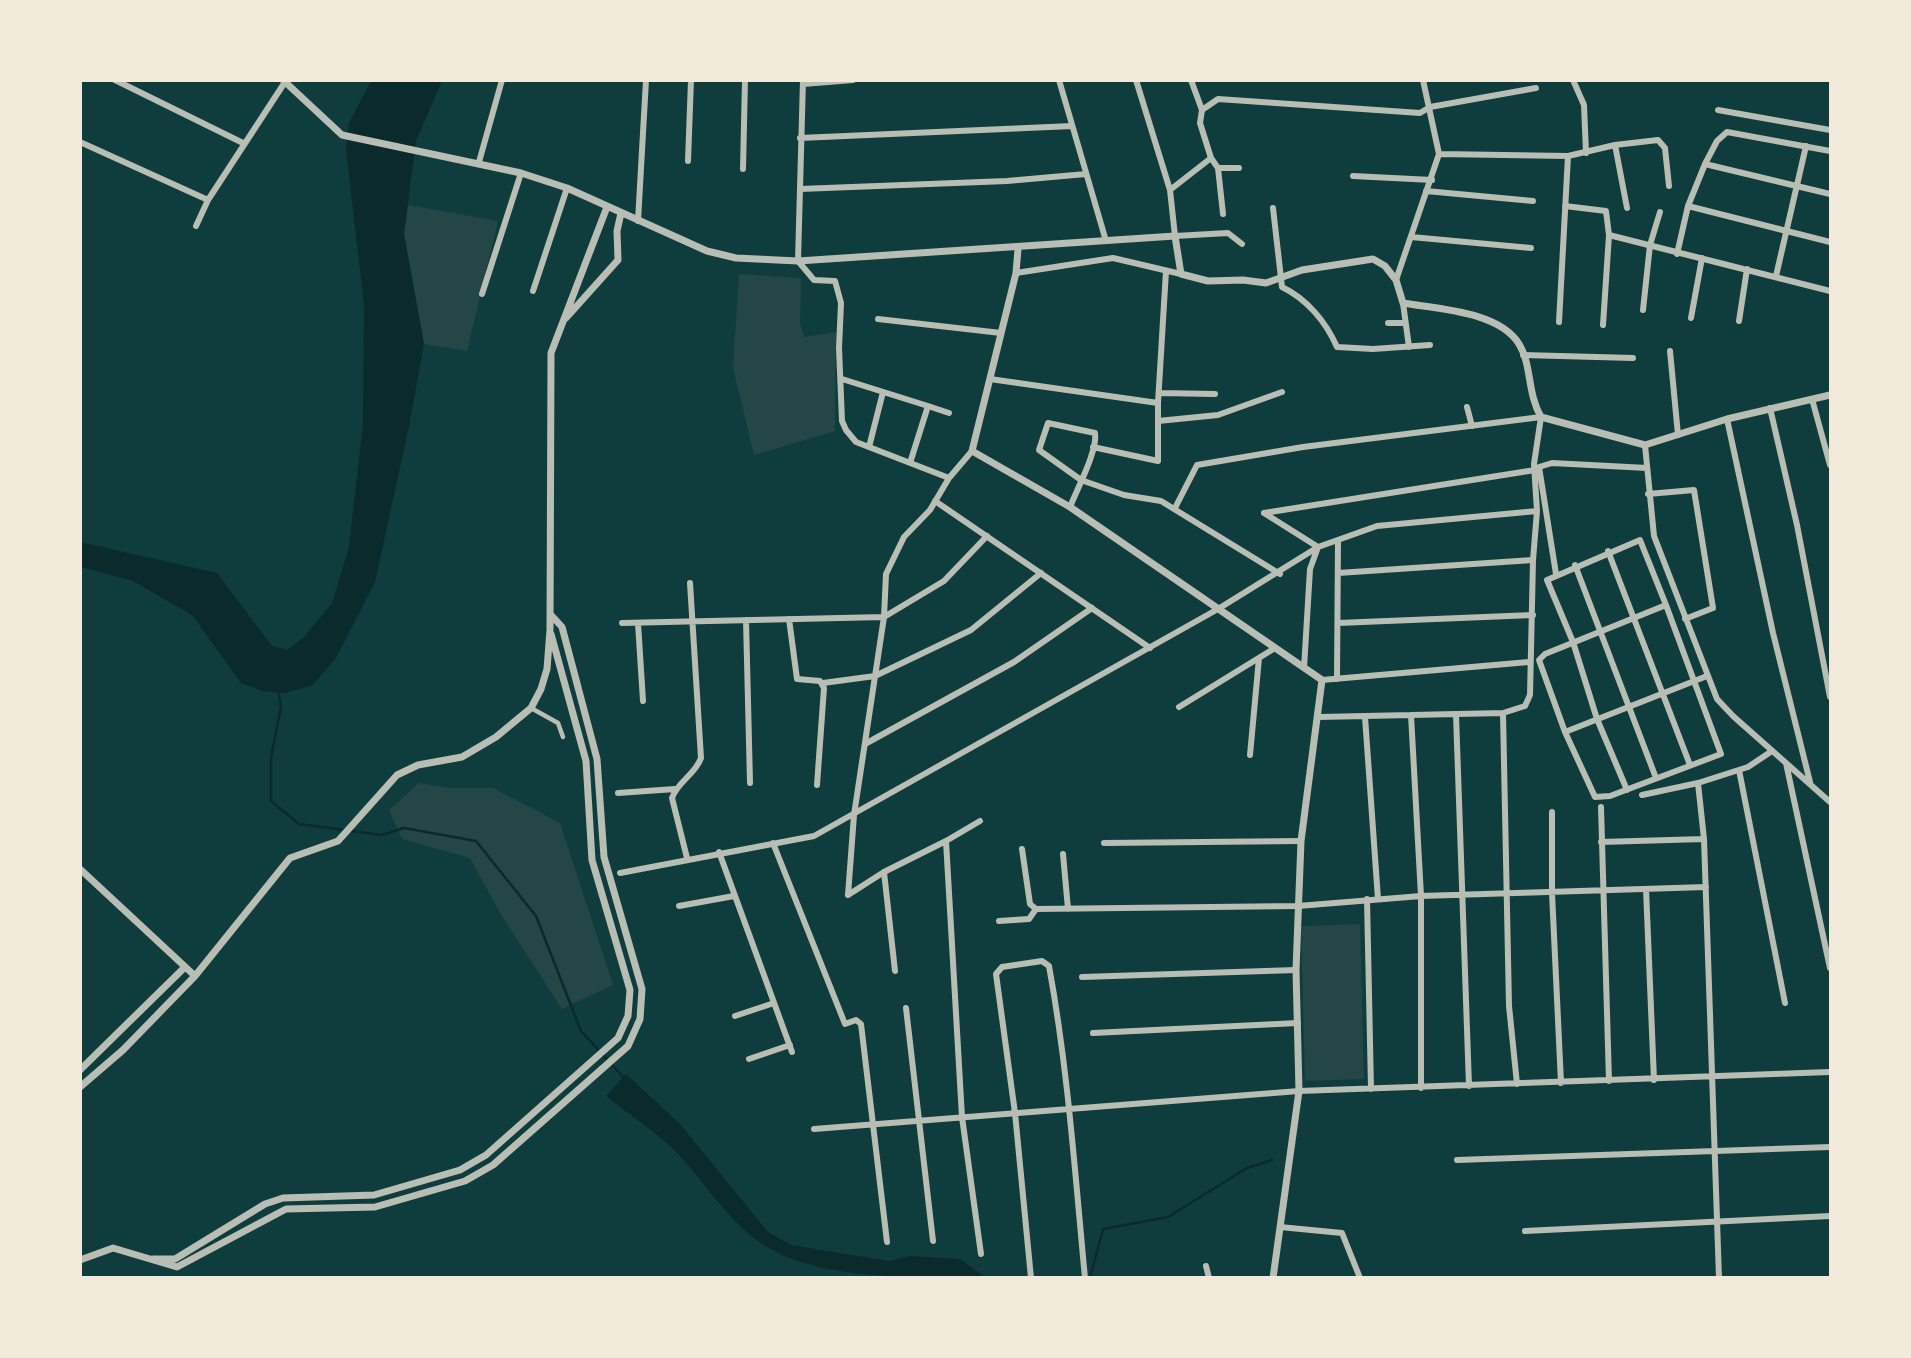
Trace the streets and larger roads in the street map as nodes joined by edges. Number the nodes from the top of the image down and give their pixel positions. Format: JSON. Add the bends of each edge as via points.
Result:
{"nodes":[{"id":1,"x":115,"y":80,"type":"edge"},
{"id":2,"x":502,"y":80,"type":"edge"},
{"id":3,"x":646,"y":80,"type":"edge"},
{"id":4,"x":691,"y":80,"type":"edge"},
{"id":5,"x":745,"y":80,"type":"edge"},
{"id":6,"x":853,"y":80,"type":"edge"},
{"id":7,"x":1059,"y":80,"type":"edge"},
{"id":8,"x":1136,"y":80,"type":"edge"},
{"id":9,"x":1191,"y":80,"type":"edge"},
{"id":10,"x":1423,"y":80,"type":"edge"},
{"id":11,"x":1573,"y":80,"type":"edge"},
{"id":12,"x":284,"y":81,"type":"edge"},
{"id":13,"x":803,"y":82,"type":"edge"},
{"id":14,"x":1536,"y":88,"type":"dead end"},
{"id":15,"x":1430,"y":107,"type":"junction"},
{"id":16,"x":1202,"y":110,"type":"junction"},
{"id":17,"x":1717,"y":110,"type":"dead end"},
{"id":18,"x":1072,"y":126,"type":"junction"},
{"id":19,"x":1830,"y":130,"type":"edge"},
{"id":20,"x":800,"y":138,"type":"junction"},
{"id":21,"x":80,"y":142,"type":"edge"},
{"id":22,"x":243,"y":144,"type":"junction"},
{"id":23,"x":1615,"y":145,"type":"junction"},
{"id":24,"x":1806,"y":146,"type":"junction"},
{"id":25,"x":1830,"y":151,"type":"edge"},
{"id":26,"x":1586,"y":153,"type":"junction"},
{"id":27,"x":1439,"y":154,"type":"junction"},
{"id":28,"x":1568,"y":156,"type":"junction"},
{"id":29,"x":1211,"y":158,"type":"junction"},
{"id":30,"x":480,"y":162,"type":"junction"},
{"id":31,"x":688,"y":162,"type":"dead end"},
{"id":32,"x":1704,"y":164,"type":"junction"},
{"id":33,"x":1239,"y":167,"type":"dead end"},
{"id":34,"x":1218,"y":168,"type":"junction"},
{"id":35,"x":744,"y":169,"type":"dead end"},
{"id":36,"x":521,"y":173,"type":"junction"},
{"id":37,"x":1086,"y":174,"type":"junction"},
{"id":38,"x":1353,"y":176,"type":"dead end"},
{"id":39,"x":1432,"y":180,"type":"junction"},
{"id":40,"x":1797,"y":185,"type":"junction"},
{"id":41,"x":1669,"y":186,"type":"dead end"},
{"id":42,"x":567,"y":188,"type":"junction"},
{"id":43,"x":800,"y":190,"type":"junction"},
{"id":44,"x":1170,"y":190,"type":"junction"},
{"id":45,"x":1426,"y":191,"type":"junction"},
{"id":46,"x":1830,"y":194,"type":"edge"},
{"id":47,"x":208,"y":200,"type":"junction"},
{"id":48,"x":1533,"y":201,"type":"dead end"},
{"id":49,"x":607,"y":206,"type":"junction"},
{"id":50,"x":1565,"y":206,"type":"junction"},
{"id":51,"x":1688,"y":206,"type":"junction"},
{"id":52,"x":1273,"y":208,"type":"dead end"},
{"id":53,"x":1628,"y":208,"type":"dead end"},
{"id":54,"x":1660,"y":212,"type":"dead end"},
{"id":55,"x":621,"y":213,"type":"junction"},
{"id":56,"x":1223,"y":214,"type":"dead end"},
{"id":57,"x":638,"y":221,"type":"junction"},
{"id":58,"x":196,"y":226,"type":"dead end"},
{"id":59,"x":1786,"y":233,"type":"junction"},
{"id":60,"x":1609,"y":235,"type":"junction"},
{"id":61,"x":1175,"y":236,"type":"junction"},
{"id":62,"x":1411,"y":237,"type":"junction"},
{"id":63,"x":1106,"y":241,"type":"junction"},
{"id":64,"x":1830,"y":242,"type":"edge"},
{"id":65,"x":1242,"y":244,"type":"dead end"},
{"id":66,"x":1650,"y":245,"type":"junction"},
{"id":67,"x":1018,"y":248,"type":"junction"},
{"id":68,"x":1531,"y":248,"type":"dead end"},
{"id":69,"x":1677,"y":254,"type":"junction"},
{"id":70,"x":1702,"y":258,"type":"junction"},
{"id":71,"x":798,"y":261,"type":"junction"},
{"id":72,"x":1747,"y":269,"type":"junction"},
{"id":73,"x":1166,"y":271,"type":"junction"},
{"id":74,"x":1016,"y":272,"type":"junction"},
{"id":75,"x":1181,"y":274,"type":"junction"},
{"id":76,"x":1776,"y":276,"type":"junction"},
{"id":77,"x":1279,"y":279,"type":"junction"},
{"id":78,"x":1396,"y":280,"type":"junction"},
{"id":79,"x":533,"y":291,"type":"dead end"},
{"id":80,"x":1830,"y":291,"type":"edge"},
{"id":81,"x":482,"y":294,"type":"dead end"},
{"id":82,"x":1403,"y":303,"type":"junction"},
{"id":83,"x":1643,"y":310,"type":"dead end"},
{"id":84,"x":1691,"y":318,"type":"dead end"},
{"id":85,"x":878,"y":319,"type":"dead end"},
{"id":86,"x":1739,"y":321,"type":"dead end"},
{"id":87,"x":1559,"y":322,"type":"dead end"},
{"id":88,"x":562,"y":323,"type":"junction"},
{"id":89,"x":1388,"y":323,"type":"dead end"},
{"id":90,"x":1405,"y":323,"type":"junction"},
{"id":91,"x":1603,"y":325,"type":"dead end"},
{"id":92,"x":1001,"y":333,"type":"junction"},
{"id":93,"x":1430,"y":345,"type":"dead end"},
{"id":94,"x":1409,"y":347,"type":"junction"},
{"id":95,"x":1670,"y":351,"type":"dead end"},
{"id":96,"x":1523,"y":355,"type":"junction"},
{"id":97,"x":1633,"y":358,"type":"dead end"},
{"id":98,"x":842,"y":379,"type":"junction"},
{"id":99,"x":990,"y":379,"type":"junction"},
{"id":100,"x":883,"y":392,"type":"junction"},
{"id":101,"x":1282,"y":392,"type":"dead end"},
{"id":102,"x":1160,"y":393,"type":"junction"},
{"id":103,"x":1215,"y":394,"type":"dead end"},
{"id":104,"x":1830,"y":395,"type":"edge"},
{"id":105,"x":1811,"y":399,"type":"junction"},
{"id":106,"x":1158,"y":403,"type":"junction"},
{"id":107,"x":928,"y":406,"type":"junction"},
{"id":108,"x":1467,"y":407,"type":"dead end"},
{"id":109,"x":1770,"y":408,"type":"junction"},
{"id":110,"x":948,"y":413,"type":"dead end"},
{"id":111,"x":1541,"y":417,"type":"junction"},
{"id":112,"x":1727,"y":419,"type":"junction"},
{"id":113,"x":1158,"y":421,"type":"junction"},
{"id":114,"x":1472,"y":426,"type":"junction"},
{"id":115,"x":1678,"y":435,"type":"junction"},
{"id":116,"x":1645,"y":445,"type":"junction"},
{"id":117,"x":869,"y":447,"type":"junction"},
{"id":118,"x":1094,"y":447,"type":"junction"},
{"id":119,"x":972,"y":451,"type":"junction"},
{"id":120,"x":910,"y":463,"type":"junction"},
{"id":121,"x":1830,"y":465,"type":"edge"},
{"id":122,"x":1647,"y":468,"type":"junction"},
{"id":123,"x":1535,"y":470,"type":"junction"},
{"id":124,"x":949,"y":478,"type":"junction"},
{"id":125,"x":1081,"y":480,"type":"junction"},
{"id":126,"x":1648,"y":494,"type":"junction"},
{"id":127,"x":935,"y":501,"type":"junction"},
{"id":128,"x":1070,"y":507,"type":"junction"},
{"id":129,"x":1175,"y":508,"type":"junction"},
{"id":130,"x":1537,"y":511,"type":"junction"},
{"id":131,"x":987,"y":536,"type":"junction"},
{"id":132,"x":1654,"y":536,"type":"junction"},
{"id":133,"x":1640,"y":540,"type":"junction"},
{"id":134,"x":1338,"y":541,"type":"junction"},
{"id":135,"x":1318,"y":547,"type":"junction"},
{"id":136,"x":1608,"y":551,"type":"junction"},
{"id":137,"x":1533,"y":560,"type":"junction"},
{"id":138,"x":1575,"y":565,"type":"junction"},
{"id":139,"x":1041,"y":573,"type":"junction"},
{"id":140,"x":1338,"y":573,"type":"junction"},
{"id":141,"x":1280,"y":574,"type":"junction"},
{"id":142,"x":1556,"y":574,"type":"junction"},
{"id":143,"x":690,"y":583,"type":"dead end"},
{"id":144,"x":1666,"y":605,"type":"junction"},
{"id":145,"x":1092,"y":608,"type":"junction"},
{"id":146,"x":1218,"y":609,"type":"junction"},
{"id":147,"x":551,"y":614,"type":"junction"},
{"id":148,"x":1533,"y":615,"type":"junction"},
{"id":149,"x":884,"y":617,"type":"junction"},
{"id":150,"x":1633,"y":618,"type":"junction"},
{"id":151,"x":789,"y":619,"type":"junction"},
{"id":152,"x":1685,"y":619,"type":"junction"},
{"id":153,"x":746,"y":620,"type":"junction"},
{"id":154,"x":693,"y":621,"type":"junction"},
{"id":155,"x":622,"y":623,"type":"dead end"},
{"id":156,"x":638,"y":623,"type":"junction"},
{"id":157,"x":1338,"y":623,"type":"junction"},
{"id":158,"x":550,"y":630,"type":"junction"},
{"id":159,"x":1600,"y":631,"type":"junction"},
{"id":160,"x":1573,"y":642,"type":"junction"},
{"id":161,"x":1150,"y":648,"type":"junction"},
{"id":162,"x":1275,"y":648,"type":"junction"},
{"id":163,"x":1259,"y":658,"type":"junction"},
{"id":164,"x":1530,"y":662,"type":"junction"},
{"id":165,"x":1304,"y":668,"type":"junction"},
{"id":166,"x":875,"y":676,"type":"junction"},
{"id":167,"x":1707,"y":676,"type":"junction"},
{"id":168,"x":1337,"y":679,"type":"junction"},
{"id":169,"x":1322,"y":680,"type":"junction"},
{"id":170,"x":1692,"y":682,"type":"junction"},
{"id":171,"x":823,"y":683,"type":"junction"},
{"id":172,"x":1662,"y":694,"type":"junction"},
{"id":173,"x":1830,"y":697,"type":"edge"},
{"id":174,"x":643,"y":701,"type":"dead end"},
{"id":175,"x":1179,"y":707,"type":"dead end"},
{"id":176,"x":1629,"y":707,"type":"junction"},
{"id":177,"x":531,"y":708,"type":"junction"},
{"id":178,"x":1503,"y":713,"type":"junction"},
{"id":179,"x":1411,"y":715,"type":"junction"},
{"id":180,"x":1456,"y":715,"type":"junction"},
{"id":181,"x":1319,"y":717,"type":"junction"},
{"id":182,"x":1365,"y":717,"type":"junction"},
{"id":183,"x":1597,"y":719,"type":"junction"},
{"id":184,"x":1565,"y":732,"type":"junction"},
{"id":185,"x":563,"y":737,"type":"dead end"},
{"id":186,"x":865,"y":744,"type":"junction"},
{"id":187,"x":1772,"y":751,"type":"junction"},
{"id":188,"x":1250,"y":755,"type":"dead end"},
{"id":189,"x":1786,"y":763,"type":"junction"},
{"id":190,"x":1690,"y":765,"type":"junction"},
{"id":191,"x":1739,"y":770,"type":"junction"},
{"id":192,"x":1656,"y":778,"type":"junction"},
{"id":193,"x":1810,"y":782,"type":"junction"},
{"id":194,"x":750,"y":783,"type":"dead end"},
{"id":195,"x":1698,"y":783,"type":"junction"},
{"id":196,"x":817,"y":785,"type":"dead end"},
{"id":197,"x":675,"y":789,"type":"junction"},
{"id":198,"x":1627,"y":790,"type":"junction"},
{"id":199,"x":618,"y":793,"type":"dead end"},
{"id":200,"x":1642,"y":795,"type":"dead end"},
{"id":201,"x":1830,"y":802,"type":"edge"},
{"id":202,"x":1601,"y":807,"type":"dead end"},
{"id":203,"x":1552,"y":813,"type":"dead end"},
{"id":204,"x":854,"y":815,"type":"junction"},
{"id":205,"x":980,"y":821,"type":"dead end"},
{"id":206,"x":1704,"y":839,"type":"junction"},
{"id":207,"x":946,"y":841,"type":"junction"},
{"id":208,"x":1301,"y":841,"type":"junction"},
{"id":209,"x":1601,"y":842,"type":"junction"},
{"id":210,"x":773,"y":843,"type":"junction"},
{"id":211,"x":1104,"y":843,"type":"dead end"},
{"id":212,"x":1022,"y":849,"type":"dead end"},
{"id":213,"x":719,"y":852,"type":"junction"},
{"id":214,"x":1063,"y":854,"type":"dead end"},
{"id":215,"x":687,"y":858,"type":"junction"},
{"id":216,"x":80,"y":869,"type":"edge"},
{"id":217,"x":884,"y":872,"type":"junction"},
{"id":218,"x":620,"y":873,"type":"dead end"},
{"id":219,"x":1706,"y":887,"type":"junction"},
{"id":220,"x":1646,"y":889,"type":"junction"},
{"id":221,"x":1601,"y":891,"type":"junction"},
{"id":222,"x":1552,"y":893,"type":"junction"},
{"id":223,"x":1509,"y":894,"type":"junction"},
{"id":224,"x":734,"y":896,"type":"junction"},
{"id":225,"x":1421,"y":896,"type":"junction"},
{"id":226,"x":1461,"y":896,"type":"junction"},
{"id":227,"x":1378,"y":898,"type":"junction"},
{"id":228,"x":1367,"y":899,"type":"junction"},
{"id":229,"x":679,"y":906,"type":"dead end"},
{"id":230,"x":1298,"y":906,"type":"junction"},
{"id":231,"x":1036,"y":909,"type":"junction"},
{"id":232,"x":1068,"y":909,"type":"junction"},
{"id":233,"x":999,"y":920,"type":"dead end"},
{"id":234,"x":185,"y":967,"type":"junction"},
{"id":235,"x":1830,"y":968,"type":"edge"},
{"id":236,"x":1296,"y":970,"type":"junction"},
{"id":237,"x":895,"y":971,"type":"dead end"},
{"id":238,"x":195,"y":976,"type":"junction"},
{"id":239,"x":1082,"y":977,"type":"dead end"},
{"id":240,"x":774,"y":1003,"type":"junction"},
{"id":241,"x":1785,"y":1003,"type":"dead end"},
{"id":242,"x":906,"y":1008,"type":"dead end"},
{"id":243,"x":735,"y":1016,"type":"dead end"},
{"id":244,"x":1298,"y":1023,"type":"junction"},
{"id":245,"x":1093,"y":1033,"type":"dead end"},
{"id":246,"x":749,"y":1059,"type":"dead end"},
{"id":247,"x":80,"y":1070,"type":"edge"},
{"id":248,"x":1830,"y":1072,"type":"edge"},
{"id":249,"x":1711,"y":1078,"type":"junction"},
{"id":250,"x":1654,"y":1080,"type":"junction"},
{"id":251,"x":1609,"y":1081,"type":"junction"},
{"id":252,"x":1561,"y":1083,"type":"junction"},
{"id":253,"x":1517,"y":1084,"type":"junction"},
{"id":254,"x":1469,"y":1086,"type":"junction"},
{"id":255,"x":80,"y":1087,"type":"edge"},
{"id":256,"x":1421,"y":1088,"type":"junction"},
{"id":257,"x":1371,"y":1089,"type":"junction"},
{"id":258,"x":1299,"y":1091,"type":"junction"},
{"id":259,"x":1069,"y":1108,"type":"junction"},
{"id":260,"x":1015,"y":1113,"type":"junction"},
{"id":261,"x":962,"y":1117,"type":"junction"},
{"id":262,"x":917,"y":1121,"type":"junction"},
{"id":263,"x":875,"y":1124,"type":"junction"},
{"id":264,"x":814,"y":1129,"type":"dead end"},
{"id":265,"x":1830,"y":1147,"type":"edge"},
{"id":266,"x":1714,"y":1153,"type":"junction"},
{"id":267,"x":1457,"y":1160,"type":"dead end"},
{"id":268,"x":1830,"y":1216,"type":"edge"},
{"id":269,"x":1718,"y":1219,"type":"junction"},
{"id":270,"x":1280,"y":1227,"type":"junction"},
{"id":271,"x":1525,"y":1231,"type":"dead end"},
{"id":272,"x":933,"y":1241,"type":"dead end"},
{"id":273,"x":887,"y":1242,"type":"dead end"},
{"id":274,"x":981,"y":1254,"type":"dead end"},
{"id":275,"x":144,"y":1259,"type":"junction"},
{"id":276,"x":80,"y":1261,"type":"edge"},
{"id":277,"x":1206,"y":1266,"type":"dead end"},
{"id":278,"x":1031,"y":1278,"type":"edge"},
{"id":279,"x":1085,"y":1278,"type":"edge"},
{"id":280,"x":1209,"y":1278,"type":"edge"},
{"id":281,"x":1273,"y":1278,"type":"edge"},
{"id":282,"x":1360,"y":1278,"type":"edge"},
{"id":283,"x":1719,"y":1278,"type":"edge"}],
"edges":[{"from":1,"to":22,"type":"street"},
{"from":2,"to":30,"type":"street"},
{"from":3,"to":57,"type":"street"},
{"from":4,"to":31,"type":"street"},
{"from":5,"to":35,"type":"street"},
{"from":6,"to":13,"type":"street"},
{"from":7,"to":18,"type":"street"},
{"from":8,"to":44,"type":"street"},
{"from":9,"to":16,"type":"street"},
{"from":10,"to":15,"type":"street"},
{"from":11,"to":26,"type":"street","via":[[1584,105]]},
{"from":12,"to":22,"type":"street"},
{"from":12,"to":30,"type":"street","via":[[342,135]]},
{"from":13,"to":20,"type":"street"},
{"from":14,"to":15,"type":"street"},
{"from":15,"to":16,"type":"street","via":[[1420,113],[1218,99]]},
{"from":15,"to":27,"type":"street"},
{"from":16,"to":29,"type":"street","via":[[1200,123]]},
{"from":17,"to":19,"type":"street"},
{"from":18,"to":20,"type":"street"},
{"from":18,"to":37,"type":"street"},
{"from":20,"to":43,"type":"street"},
{"from":21,"to":47,"type":"street"},
{"from":22,"to":47,"type":"street"},
{"from":23,"to":26,"type":"street"},
{"from":23,"to":41,"type":"street","via":[[1658,140],[1665,148]]},
{"from":23,"to":53,"type":"street"},
{"from":24,"to":25,"type":"street"},
{"from":24,"to":32,"type":"street","via":[[1727,132]]},
{"from":24,"to":40,"type":"street"},
{"from":26,"to":28,"type":"street"},
{"from":27,"to":28,"type":"street"},
{"from":27,"to":39,"type":"street"},
{"from":28,"to":50,"type":"street"},
{"from":29,"to":34,"type":"street"},
{"from":29,"to":44,"type":"street"},
{"from":30,"to":36,"type":"street"},
{"from":32,"to":40,"type":"street"},
{"from":32,"to":51,"type":"street"},
{"from":33,"to":34,"type":"street"},
{"from":34,"to":56,"type":"street"},
{"from":36,"to":42,"type":"street"},
{"from":36,"to":81,"type":"street"},
{"from":37,"to":43,"type":"street"},
{"from":37,"to":63,"type":"street"},
{"from":38,"to":39,"type":"street"},
{"from":39,"to":45,"type":"street"},
{"from":40,"to":46,"type":"street"},
{"from":40,"to":59,"type":"street"},
{"from":42,"to":49,"type":"street"},
{"from":42,"to":79,"type":"street"},
{"from":43,"to":71,"type":"street"},
{"from":44,"to":61,"type":"street"},
{"from":45,"to":48,"type":"street"},
{"from":45,"to":62,"type":"street"},
{"from":47,"to":58,"type":"street"},
{"from":49,"to":55,"type":"street"},
{"from":49,"to":88,"type":"street"},
{"from":50,"to":60,"type":"street","via":[[1606,211]]},
{"from":50,"to":87,"type":"street"},
{"from":51,"to":59,"type":"street"},
{"from":51,"to":69,"type":"street"},
{"from":52,"to":77,"type":"street"},
{"from":54,"to":66,"type":"street"},
{"from":55,"to":57,"type":"street"},
{"from":55,"to":88,"type":"street","via":[[618,260]]},
{"from":57,"to":71,"type":"street","via":[[707,251],[736,258]]},
{"from":59,"to":64,"type":"street"},
{"from":59,"to":76,"type":"street"},
{"from":60,"to":66,"type":"street"},
{"from":60,"to":91,"type":"street"},
{"from":61,"to":63,"type":"street"},
{"from":61,"to":65,"type":"street","via":[[1228,233]]},
{"from":61,"to":75,"type":"street"},
{"from":62,"to":68,"type":"street"},
{"from":62,"to":78,"type":"street"},
{"from":63,"to":67,"type":"street"},
{"from":66,"to":69,"type":"street"},
{"from":66,"to":83,"type":"street"},
{"from":67,"to":71,"type":"street"},
{"from":67,"to":74,"type":"street"},
{"from":69,"to":70,"type":"street"},
{"from":70,"to":72,"type":"street"},
{"from":70,"to":84,"type":"street"},
{"from":71,"to":98,"type":"street","via":[[814,279],[835,281],[841,303]]},
{"from":72,"to":76,"type":"street"},
{"from":72,"to":86,"type":"street"},
{"from":73,"to":74,"type":"street","via":[[1114,258]]},
{"from":73,"to":75,"type":"street"},
{"from":73,"to":102,"type":"street"},
{"from":74,"to":92,"type":"street"},
{"from":75,"to":77,"type":"street","via":[[1208,281],[1266,283]]},
{"from":76,"to":80,"type":"street"},
{"from":77,"to":78,"type":"street","via":[[1302,270],[1373,259]]},
{"from":77,"to":94,"type":"street","via":[[1282,287],[1298,295],[1324,324],[1337,347]]},
{"from":78,"to":82,"type":"street"},
{"from":82,"to":90,"type":"street"},
{"from":82,"to":96,"type":"street","via":[[1472,313],[1505,330]]},
{"from":85,"to":92,"type":"street"},
{"from":88,"to":147,"type":"street","via":[[551,353]]},
{"from":89,"to":90,"type":"street"},
{"from":90,"to":94,"type":"street"},
{"from":92,"to":99,"type":"street"},
{"from":93,"to":94,"type":"street"},
{"from":95,"to":115,"type":"street"},
{"from":96,"to":97,"type":"street"},
{"from":96,"to":111,"type":"street","via":[[1531,400]]},
{"from":98,"to":100,"type":"street"},
{"from":98,"to":117,"type":"street","via":[[842,421],[856,442]]},
{"from":99,"to":106,"type":"street"},
{"from":99,"to":119,"type":"street"},
{"from":100,"to":107,"type":"street"},
{"from":100,"to":117,"type":"street"},
{"from":101,"to":113,"type":"street","via":[[1218,415]]},
{"from":102,"to":103,"type":"street"},
{"from":102,"to":106,"type":"street"},
{"from":104,"to":105,"type":"street"},
{"from":105,"to":109,"type":"street"},
{"from":105,"to":121,"type":"street"},
{"from":106,"to":113,"type":"street"},
{"from":107,"to":110,"type":"street"},
{"from":107,"to":120,"type":"street"},
{"from":108,"to":114,"type":"street"},
{"from":109,"to":112,"type":"street"},
{"from":109,"to":173,"type":"street"},
{"from":111,"to":114,"type":"street"},
{"from":111,"to":116,"type":"street"},
{"from":111,"to":123,"type":"street"},
{"from":112,"to":115,"type":"street"},
{"from":112,"to":193,"type":"street"},
{"from":113,"to":118,"type":"street","via":[[1158,461]]},
{"from":114,"to":129,"type":"street","via":[[1197,465]]},
{"from":115,"to":116,"type":"street"},
{"from":116,"to":122,"type":"street"},
{"from":117,"to":120,"type":"street"},
{"from":118,"to":125,"type":"street"},
{"from":118,"to":125,"type":"street","via":[[1097,438],[1091,431],[1047,425],[1039,450]]},
{"from":119,"to":124,"type":"street"},
{"from":119,"to":128,"type":"street"},
{"from":120,"to":124,"type":"street"},
{"from":122,"to":126,"type":"street"},
{"from":122,"to":142,"type":"street","via":[[1552,463],[1539,467]]},
{"from":123,"to":130,"type":"street"},
{"from":123,"to":135,"type":"street","via":[[1264,513]]},
{"from":124,"to":127,"type":"street"},
{"from":125,"to":128,"type":"street"},
{"from":125,"to":129,"type":"street"},
{"from":126,"to":132,"type":"street"},
{"from":126,"to":152,"type":"street","via":[[1694,490],[1713,608]]},
{"from":127,"to":131,"type":"street"},
{"from":127,"to":149,"type":"street","via":[[904,537],[886,574]]},
{"from":128,"to":146,"type":"street"},
{"from":129,"to":141,"type":"street"},
{"from":130,"to":134,"type":"street","via":[[1377,526]]},
{"from":130,"to":137,"type":"street"},
{"from":131,"to":139,"type":"street"},
{"from":131,"to":149,"type":"street","via":[[944,581]]},
{"from":132,"to":133,"type":"street"},
{"from":132,"to":152,"type":"street"},
{"from":133,"to":136,"type":"street"},
{"from":133,"to":144,"type":"street"},
{"from":134,"to":135,"type":"street"},
{"from":134,"to":140,"type":"street"},
{"from":135,"to":141,"type":"street"},
{"from":135,"to":165,"type":"street","via":[[1310,569]]},
{"from":136,"to":138,"type":"street"},
{"from":136,"to":150,"type":"street"},
{"from":137,"to":140,"type":"street"},
{"from":137,"to":148,"type":"street"},
{"from":138,"to":142,"type":"street"},
{"from":138,"to":159,"type":"street"},
{"from":139,"to":145,"type":"street"},
{"from":139,"to":166,"type":"street","via":[[971,630]]},
{"from":140,"to":157,"type":"street"},
{"from":141,"to":146,"type":"street"},
{"from":142,"to":160,"type":"street","via":[[1547,579]]},
{"from":143,"to":154,"type":"street"},
{"from":144,"to":150,"type":"street"},
{"from":144,"to":170,"type":"street"},
{"from":145,"to":161,"type":"street"},
{"from":145,"to":186,"type":"street","via":[[1014,662]]},
{"from":146,"to":161,"type":"street"},
{"from":146,"to":162,"type":"street"},
{"from":147,"to":158,"type":"street"},
{"from":147,"to":275,"type":"street","via":[[562,627],[593,742],[601,784],[602,849],[640,978],[642,1010],[628,1046],[493,1164],[453,1186],[375,1207],[286,1209],[177,1268]]},
{"from":148,"to":157,"type":"street"},
{"from":148,"to":164,"type":"street"},
{"from":149,"to":151,"type":"street"},
{"from":149,"to":166,"type":"street"},
{"from":150,"to":159,"type":"street"},
{"from":150,"to":172,"type":"street"},
{"from":151,"to":153,"type":"street"},
{"from":151,"to":171,"type":"street","via":[[797,679]]},
{"from":152,"to":167,"type":"street"},
{"from":153,"to":154,"type":"street"},
{"from":153,"to":194,"type":"street"},
{"from":154,"to":156,"type":"street"},
{"from":154,"to":197,"type":"street","via":[[701,758],[697,769]]},
{"from":155,"to":156,"type":"street"},
{"from":156,"to":174,"type":"street"},
{"from":157,"to":168,"type":"street"},
{"from":158,"to":177,"type":"street","via":[[547,669]]},
{"from":158,"to":275,"type":"street","via":[[586,761],[590,851],[630,990],[628,1016],[618,1038],[486,1155],[460,1170],[374,1195],[283,1198],[265,1204],[175,1259]]},
{"from":159,"to":160,"type":"street"},
{"from":159,"to":176,"type":"street"},
{"from":160,"to":183,"type":"street"},
{"from":160,"to":184,"type":"street","via":[[1539,660]]},
{"from":161,"to":204,"type":"street"},
{"from":162,"to":163,"type":"street"},
{"from":162,"to":165,"type":"street"},
{"from":163,"to":175,"type":"street"},
{"from":163,"to":188,"type":"street"},
{"from":164,"to":168,"type":"street"},
{"from":164,"to":178,"type":"street","via":[[1530,695],[1525,706]]},
{"from":165,"to":169,"type":"street"},
{"from":166,"to":171,"type":"street"},
{"from":166,"to":186,"type":"street"},
{"from":167,"to":170,"type":"street"},
{"from":167,"to":187,"type":"street","via":[[1717,699]]},
{"from":168,"to":169,"type":"street"},
{"from":169,"to":181,"type":"street"},
{"from":170,"to":172,"type":"street"},
{"from":170,"to":190,"type":"street","via":[[1721,754]]},
{"from":171,"to":196,"type":"street"},
{"from":172,"to":176,"type":"street"},
{"from":172,"to":190,"type":"street"},
{"from":176,"to":183,"type":"street"},
{"from":176,"to":192,"type":"street"},
{"from":177,"to":185,"type":"street","via":[[558,723]]},
{"from":177,"to":238,"type":"street","via":[[462,757],[418,765],[397,775],[338,841],[290,858]]},
{"from":178,"to":180,"type":"street"},
{"from":178,"to":223,"type":"street"},
{"from":179,"to":180,"type":"street"},
{"from":179,"to":182,"type":"street"},
{"from":179,"to":225,"type":"street"},
{"from":180,"to":226,"type":"street"},
{"from":181,"to":182,"type":"street"},
{"from":181,"to":208,"type":"street"},
{"from":182,"to":227,"type":"street"},
{"from":183,"to":184,"type":"street"},
{"from":183,"to":198,"type":"street"},
{"from":184,"to":198,"type":"street","via":[[1595,797]]},
{"from":186,"to":204,"type":"street"},
{"from":187,"to":189,"type":"street"},
{"from":187,"to":191,"type":"street"},
{"from":189,"to":193,"type":"street"},
{"from":189,"to":235,"type":"street"},
{"from":190,"to":192,"type":"street"},
{"from":191,"to":195,"type":"street"},
{"from":191,"to":241,"type":"street"},
{"from":192,"to":198,"type":"street"},
{"from":193,"to":201,"type":"street"},
{"from":195,"to":200,"type":"street"},
{"from":195,"to":206,"type":"street"},
{"from":197,"to":199,"type":"street"},
{"from":197,"to":215,"type":"street","via":[[673,806]]},
{"from":202,"to":209,"type":"street"},
{"from":203,"to":222,"type":"street"},
{"from":204,"to":210,"type":"street","via":[[814,835]]},
{"from":204,"to":217,"type":"street","via":[[848,895]]},
{"from":205,"to":207,"type":"street"},
{"from":206,"to":209,"type":"street"},
{"from":206,"to":219,"type":"street"},
{"from":207,"to":217,"type":"street"},
{"from":207,"to":261,"type":"street"},
{"from":208,"to":211,"type":"street"},
{"from":208,"to":230,"type":"street"},
{"from":209,"to":221,"type":"street"},
{"from":210,"to":213,"type":"street"},
{"from":210,"to":263,"type":"street","via":[[845,1024],[856,1020],[860,1024]]},
{"from":212,"to":231,"type":"street","via":[[1030,904]]},
{"from":213,"to":215,"type":"street"},
{"from":213,"to":224,"type":"street"},
{"from":214,"to":232,"type":"street"},
{"from":215,"to":218,"type":"street"},
{"from":216,"to":234,"type":"street"},
{"from":217,"to":237,"type":"street"},
{"from":219,"to":220,"type":"street"},
{"from":219,"to":249,"type":"street"},
{"from":220,"to":221,"type":"street"},
{"from":220,"to":250,"type":"street"},
{"from":221,"to":222,"type":"street"},
{"from":221,"to":251,"type":"street"},
{"from":222,"to":223,"type":"street"},
{"from":222,"to":252,"type":"street"},
{"from":223,"to":226,"type":"street"},
{"from":223,"to":253,"type":"street","via":[[1509,1006]]},
{"from":224,"to":229,"type":"street"},
{"from":224,"to":240,"type":"street"},
{"from":225,"to":226,"type":"street"},
{"from":225,"to":227,"type":"street"},
{"from":225,"to":256,"type":"street"},
{"from":226,"to":254,"type":"street"},
{"from":227,"to":228,"type":"street"},
{"from":228,"to":230,"type":"street"},
{"from":228,"to":257,"type":"street"},
{"from":230,"to":232,"type":"street"},
{"from":230,"to":236,"type":"street"},
{"from":231,"to":232,"type":"street"},
{"from":231,"to":233,"type":"street","via":[[1029,919]]},
{"from":234,"to":238,"type":"street"},
{"from":234,"to":247,"type":"street"},
{"from":236,"to":239,"type":"street"},
{"from":236,"to":244,"type":"street"},
{"from":238,"to":255,"type":"street"},
{"from":240,"to":243,"type":"street"},
{"from":240,"to":246,"type":"street","via":[[791,1049]]},
{"from":242,"to":262,"type":"street"},
{"from":244,"to":245,"type":"street"},
{"from":244,"to":258,"type":"street"},
{"from":248,"to":249,"type":"street"},
{"from":249,"to":250,"type":"street"},
{"from":249,"to":266,"type":"street"},
{"from":250,"to":251,"type":"street"},
{"from":251,"to":252,"type":"street"},
{"from":252,"to":253,"type":"street"},
{"from":253,"to":254,"type":"street"},
{"from":254,"to":256,"type":"street"},
{"from":256,"to":257,"type":"street"},
{"from":257,"to":258,"type":"street"},
{"from":258,"to":259,"type":"street"},
{"from":258,"to":270,"type":"street"},
{"from":259,"to":260,"type":"street"},
{"from":259,"to":260,"type":"street","via":[[1049,966],[1042,961],[1002,967],[996,974]]},
{"from":259,"to":279,"type":"street"},
{"from":260,"to":261,"type":"street"},
{"from":260,"to":278,"type":"street"},
{"from":261,"to":262,"type":"street"},
{"from":261,"to":274,"type":"street"},
{"from":262,"to":263,"type":"street"},
{"from":262,"to":272,"type":"street"},
{"from":263,"to":264,"type":"street"},
{"from":263,"to":273,"type":"street"},
{"from":265,"to":266,"type":"street"},
{"from":266,"to":267,"type":"street"},
{"from":266,"to":269,"type":"street"},
{"from":268,"to":269,"type":"street"},
{"from":269,"to":271,"type":"street"},
{"from":269,"to":283,"type":"street"},
{"from":270,"to":281,"type":"street"},
{"from":270,"to":282,"type":"street","via":[[1342,1233]]},
{"from":275,"to":276,"type":"street","via":[[113,1248]]},
{"from":277,"to":280,"type":"street"}]}
